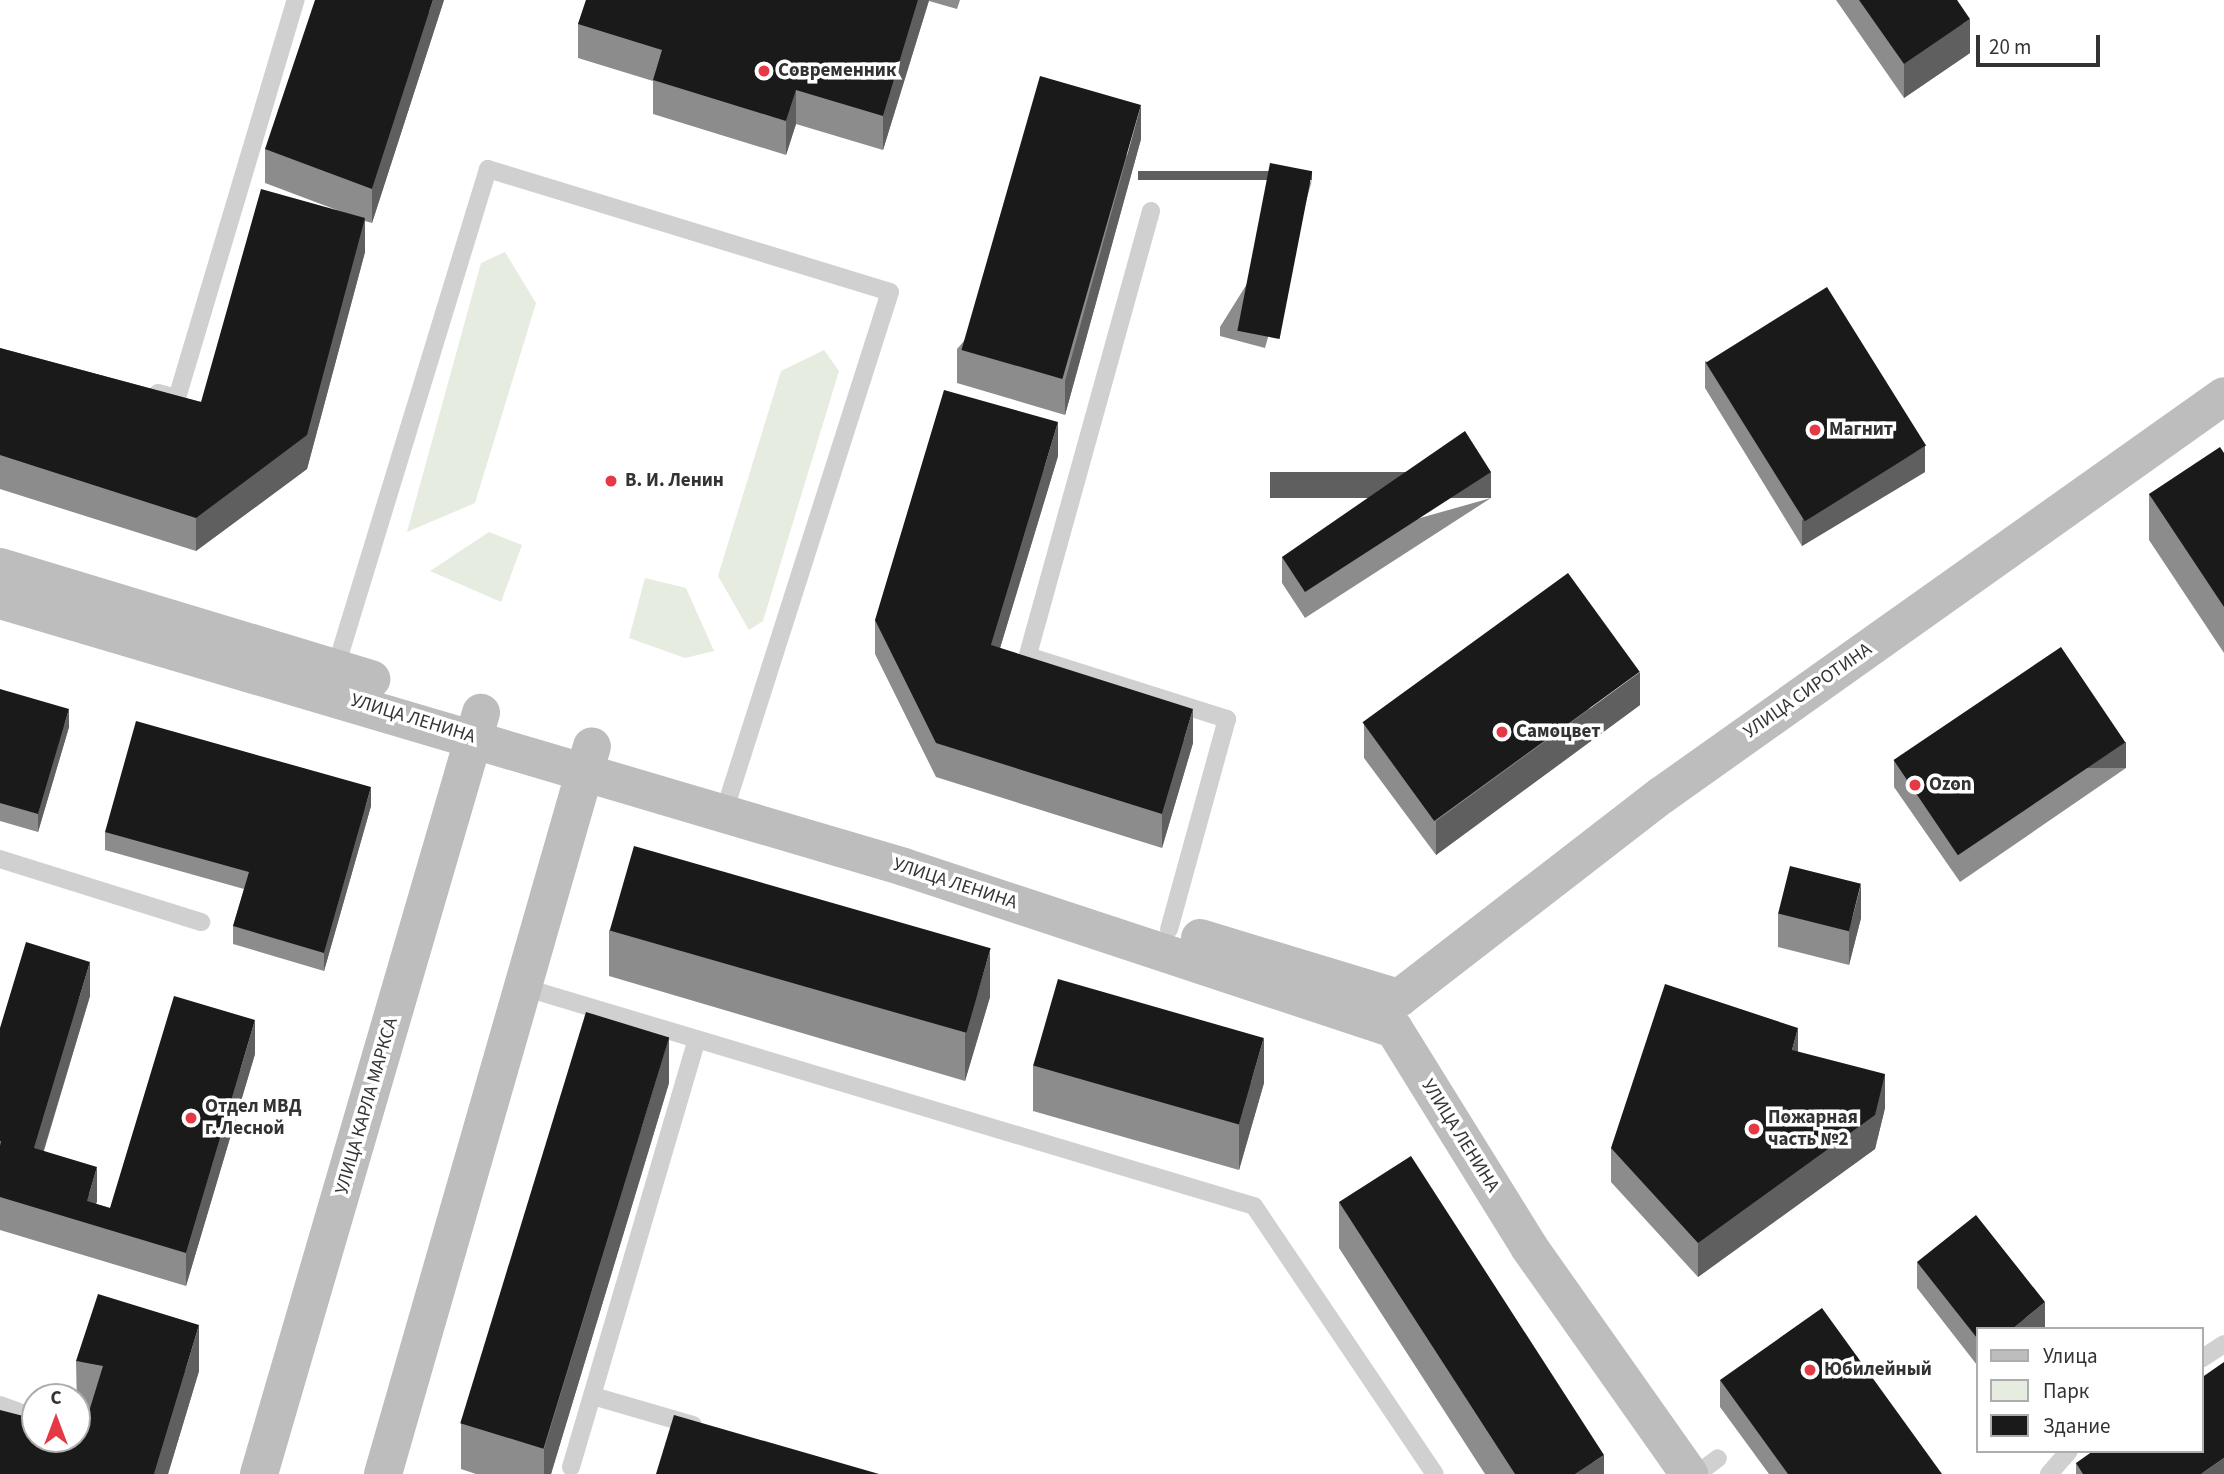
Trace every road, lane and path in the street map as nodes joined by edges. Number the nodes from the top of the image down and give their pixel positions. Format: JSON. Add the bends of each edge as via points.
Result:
{"nodes":[{"id":1,"x":296,"y":0,"type":"edge"},
{"id":2,"x":1151,"y":211,"type":"dead end"},
{"id":3,"x":139,"y":387,"type":"edge"},
{"id":4,"x":2221,"y":403,"type":"edge"},
{"id":5,"x":0,"y":567,"type":"edge"},
{"id":6,"x":0,"y":600,"type":"edge"},
{"id":7,"x":332,"y":681,"type":"junction"},
{"id":8,"x":478,"y":725,"type":"junction"},
{"id":9,"x":589,"y":758,"type":"junction"},
{"id":10,"x":728,"y":800,"type":"junction"},
{"id":11,"x":0,"y":860,"type":"edge"},
{"id":12,"x":201,"y":922,"type":"dead end"},
{"id":13,"x":1169,"y":929,"type":"junction"},
{"id":14,"x":523,"y":987,"type":"junction"},
{"id":15,"x":1397,"y":1013,"type":"junction"},
{"id":16,"x":697,"y":1039,"type":"junction"},
{"id":17,"x":2224,"y":1344,"type":"edge"},
{"id":18,"x":2203,"y":1358,"type":"edge"},
{"id":19,"x":593,"y":1395,"type":"junction"},
{"id":20,"x":0,"y":1405,"type":"edge"},
{"id":21,"x":21,"y":1413,"type":"edge"},
{"id":22,"x":717,"y":1432,"type":"edge"},
{"id":23,"x":2067,"y":1453,"type":"edge"},
{"id":24,"x":1704,"y":1466,"type":"edge"},
{"id":25,"x":571,"y":1467,"type":"dead end"},
{"id":26,"x":259,"y":1474,"type":"edge"},
{"id":27,"x":383,"y":1474,"type":"edge"},
{"id":28,"x":1434,"y":1474,"type":"edge"},
{"id":29,"x":1697,"y":1474,"type":"edge"},
{"id":30,"x":2049,"y":1474,"type":"edge"}],
"edges":[{"from":1,"to":3,"type":"lane","via":[[177,398]]},
{"from":2,"to":13,"type":"lane","via":[[1028,656],[1227,719]]},
{"from":4,"to":15,"type":"main road","name":"УЛИЦА СИРОТИНА","via":[[1662,795]]},
{"from":5,"to":7,"type":"main road"},
{"from":6,"to":7,"type":"main road","name":"УЛИЦА ЛЕНИНА"},
{"from":7,"to":8,"type":"main road","name":"УЛИЦА ЛЕНИНА"},
{"from":7,"to":10,"type":"lane","via":[[488,169],[890,292]]},
{"from":8,"to":9,"type":"main road","name":"УЛИЦА ЛЕНИНА"},
{"from":8,"to":26,"type":"main road","name":"УЛИЦА КАРЛА МАРКСА"},
{"from":9,"to":10,"type":"main road","name":"УЛИЦА ЛЕНИНА"},
{"from":9,"to":14,"type":"main road"},
{"from":10,"to":13,"type":"main road"},
{"from":10,"to":15,"type":"main road","name":"УЛИЦА ЛЕНИНА","via":[[904,867]]},
{"from":11,"to":12,"type":"lane"},
{"from":13,"to":15,"type":"main road"},
{"from":14,"to":16,"type":"lane"},
{"from":14,"to":27,"type":"main road"},
{"from":15,"to":24,"type":"main road","name":"УЛИЦА ЛЕНИНА","via":[[1529,1247]]},
{"from":16,"to":19,"type":"lane"},
{"from":16,"to":28,"type":"lane","via":[[1254,1206]]},
{"from":17,"to":18,"type":"lane"},
{"from":19,"to":22,"type":"lane"},
{"from":19,"to":25,"type":"lane"},
{"from":20,"to":21,"type":"lane"},
{"from":23,"to":30,"type":"lane"},
{"from":24,"to":29,"type":"lane"}]}
